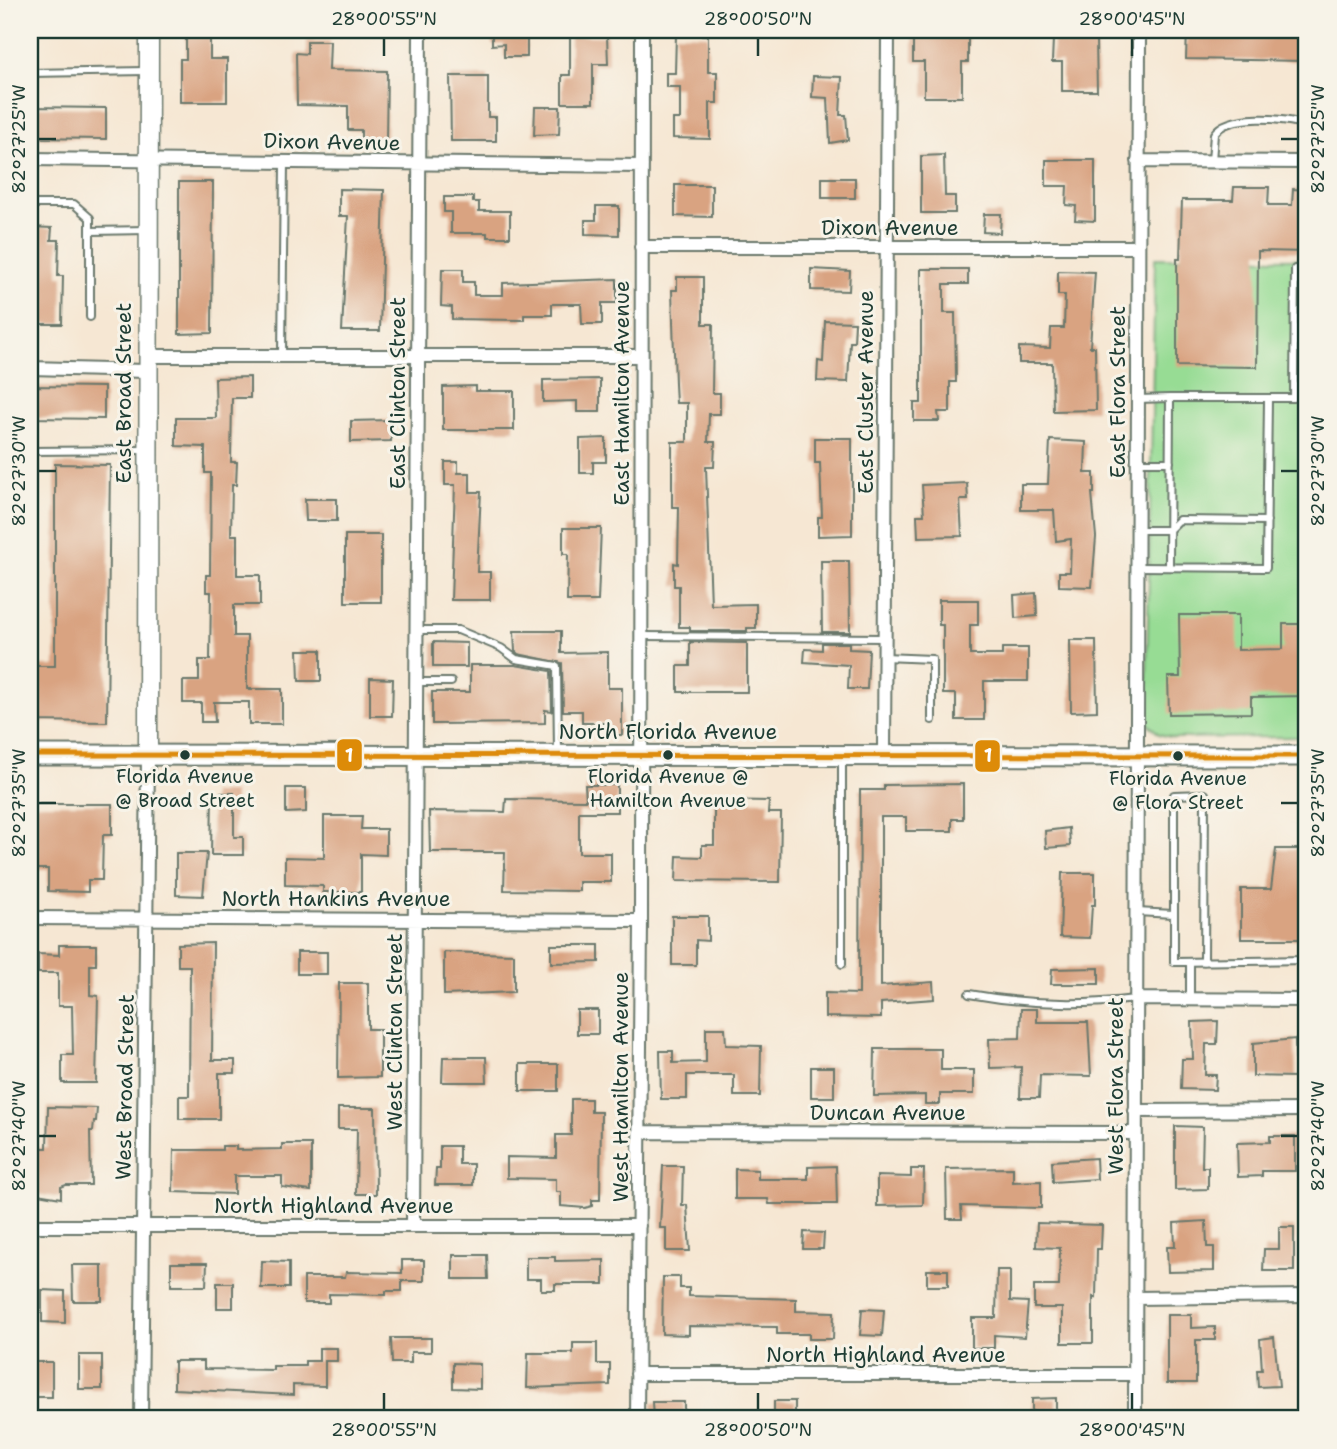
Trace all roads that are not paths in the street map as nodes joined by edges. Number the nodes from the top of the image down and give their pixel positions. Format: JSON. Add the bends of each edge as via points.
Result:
{"nodes":[{"id":1,"x":149,"y":30,"type":"edge"},
{"id":2,"x":420,"y":30,"type":"edge"},
{"id":3,"x":642,"y":30,"type":"edge"},
{"id":4,"x":888,"y":30,"type":"edge"},
{"id":5,"x":1139,"y":30,"type":"edge"},
{"id":6,"x":148,"y":71,"type":"junction"},
{"id":7,"x":30,"y":73,"type":"edge"},
{"id":8,"x":1307,"y":126,"type":"edge"},
{"id":9,"x":30,"y":159,"type":"edge"},
{"id":10,"x":148,"y":159,"type":"junction"},
{"id":11,"x":284,"y":160,"type":"junction"},
{"id":12,"x":1138,"y":161,"type":"junction"},
{"id":13,"x":1212,"y":161,"type":"junction"},
{"id":14,"x":418,"y":162,"type":"junction"},
{"id":15,"x":1307,"y":162,"type":"edge"},
{"id":16,"x":642,"y":166,"type":"junction"},
{"id":17,"x":30,"y":204,"type":"edge"},
{"id":18,"x":147,"y":230,"type":"junction"},
{"id":19,"x":91,"y":231,"type":"junction"},
{"id":20,"x":641,"y":247,"type":"junction"},
{"id":21,"x":885,"y":247,"type":"junction"},
{"id":22,"x":1138,"y":247,"type":"junction"},
{"id":23,"x":1307,"y":269,"type":"edge"},
{"id":24,"x":90,"y":317,"type":"dead end"},
{"id":25,"x":282,"y":356,"type":"junction"},
{"id":26,"x":418,"y":356,"type":"junction"},
{"id":27,"x":641,"y":356,"type":"junction"},
{"id":28,"x":146,"y":363,"type":"junction"},
{"id":29,"x":30,"y":368,"type":"edge"},
{"id":30,"x":1170,"y":398,"type":"junction"},
{"id":31,"x":1268,"y":398,"type":"junction"},
{"id":32,"x":1138,"y":399,"type":"junction"},
{"id":33,"x":146,"y":450,"type":"junction"},
{"id":34,"x":30,"y":451,"type":"edge"},
{"id":35,"x":1137,"y":462,"type":"junction"},
{"id":36,"x":1170,"y":462,"type":"junction"},
{"id":37,"x":1267,"y":521,"type":"junction"},
{"id":38,"x":30,"y":525,"type":"edge"},
{"id":39,"x":1136,"y":530,"type":"junction"},
{"id":40,"x":1169,"y":530,"type":"junction"},
{"id":41,"x":1136,"y":566,"type":"junction"},
{"id":42,"x":1169,"y":566,"type":"junction"},
{"id":43,"x":417,"y":630,"type":"junction"},
{"id":44,"x":642,"y":636,"type":"junction"},
{"id":45,"x":884,"y":638,"type":"junction"},
{"id":46,"x":884,"y":657,"type":"junction"},
{"id":47,"x":416,"y":682,"type":"junction"},
{"id":48,"x":450,"y":682,"type":"dead end"},
{"id":49,"x":932,"y":720,"type":"dead end"},
{"id":50,"x":842,"y":754,"type":"junction"},
{"id":51,"x":884,"y":754,"type":"junction"},
{"id":52,"x":1136,"y":754,"type":"junction"},
{"id":53,"x":30,"y":755,"type":"edge"},
{"id":54,"x":148,"y":755,"type":"junction"},
{"id":55,"x":416,"y":755,"type":"junction"},
{"id":56,"x":558,"y":755,"type":"junction"},
{"id":57,"x":642,"y":755,"type":"junction"},
{"id":58,"x":1307,"y":755,"type":"edge"},
{"id":59,"x":1135,"y":912,"type":"junction"},
{"id":60,"x":1173,"y":914,"type":"junction"},
{"id":61,"x":30,"y":918,"type":"edge"},
{"id":62,"x":146,"y":918,"type":"junction"},
{"id":63,"x":415,"y":919,"type":"junction"},
{"id":64,"x":641,"y":920,"type":"junction"},
{"id":65,"x":1307,"y":960,"type":"edge"},
{"id":66,"x":1190,"y":962,"type":"junction"},
{"id":67,"x":1204,"y":962,"type":"junction"},
{"id":68,"x":842,"y":964,"type":"dead end"},
{"id":69,"x":969,"y":993,"type":"dead end"},
{"id":70,"x":1135,"y":999,"type":"junction"},
{"id":71,"x":1190,"y":999,"type":"junction"},
{"id":72,"x":1307,"y":1000,"type":"edge"},
{"id":73,"x":1307,"y":1110,"type":"edge"},
{"id":74,"x":1135,"y":1111,"type":"junction"},
{"id":75,"x":640,"y":1132,"type":"junction"},
{"id":76,"x":1135,"y":1133,"type":"junction"},
{"id":77,"x":143,"y":1225,"type":"junction"},
{"id":78,"x":413,"y":1225,"type":"junction"},
{"id":79,"x":30,"y":1226,"type":"edge"},
{"id":80,"x":639,"y":1226,"type":"junction"},
{"id":81,"x":1307,"y":1296,"type":"edge"},
{"id":82,"x":1135,"y":1298,"type":"junction"},
{"id":83,"x":637,"y":1374,"type":"junction"},
{"id":84,"x":1135,"y":1374,"type":"junction"},
{"id":85,"x":141,"y":1419,"type":"edge"},
{"id":86,"x":636,"y":1419,"type":"edge"},
{"id":87,"x":1135,"y":1419,"type":"edge"}],
"edges":[{"from":1,"to":6,"type":"street","name":"East Broad Street"},
{"from":2,"to":14,"type":"street","name":"East Clinton Street"},
{"from":3,"to":16,"type":"street","name":"East Hamilton Avenue"},
{"from":4,"to":21,"type":"street","name":"East Cluster Avenue"},
{"from":5,"to":12,"type":"street","name":"East Flora Street"},
{"from":6,"to":7,"type":"lane"},
{"from":6,"to":10,"type":"street","name":"East Broad Street"},
{"from":8,"to":13,"type":"lane","via":[[1273,119],[1228,121],[1214,134]]},
{"from":9,"to":10,"type":"street","name":"Dixon Avenue"},
{"from":10,"to":11,"type":"street","name":"Dixon Avenue"},
{"from":10,"to":18,"type":"street","name":"East Broad Street"},
{"from":11,"to":14,"type":"street","name":"Dixon Avenue"},
{"from":11,"to":25,"type":"lane"},
{"from":12,"to":13,"type":"street"},
{"from":12,"to":22,"type":"street","name":"East Flora Street"},
{"from":13,"to":15,"type":"street"},
{"from":14,"to":16,"type":"street","name":"Dixon Avenue"},
{"from":14,"to":26,"type":"street","name":"East Clinton Street"},
{"from":16,"to":20,"type":"street","name":"East Hamilton Avenue"},
{"from":17,"to":19,"type":"lane","via":[[74,204],[90,218]]},
{"from":18,"to":19,"type":"lane"},
{"from":18,"to":28,"type":"street","name":"East Broad Street"},
{"from":19,"to":24,"type":"lane"},
{"from":20,"to":21,"type":"street","name":"Dixon Avenue"},
{"from":20,"to":27,"type":"street","name":"East Hamilton Avenue"},
{"from":21,"to":22,"type":"street","name":"Dixon Avenue"},
{"from":21,"to":45,"type":"street","name":"East Cluster Avenue"},
{"from":22,"to":32,"type":"street","name":"East Flora Street"},
{"from":23,"to":31,"type":"lane","via":[[1295,269],[1294,398]]},
{"from":25,"to":26,"type":"street"},
{"from":25,"to":28,"type":"street"},
{"from":26,"to":27,"type":"street"},
{"from":26,"to":43,"type":"street","name":"East Clinton Street"},
{"from":27,"to":44,"type":"street","name":"East Hamilton Avenue"},
{"from":28,"to":29,"type":"street"},
{"from":28,"to":33,"type":"street","name":"East Broad Street"},
{"from":30,"to":31,"type":"lane"},
{"from":30,"to":32,"type":"lane"},
{"from":30,"to":36,"type":"lane"},
{"from":31,"to":37,"type":"lane"},
{"from":32,"to":35,"type":"street","name":"East Flora Street"},
{"from":33,"to":34,"type":"lane"},
{"from":33,"to":54,"type":"street","name":"East Broad Street"},
{"from":34,"to":38,"type":"lane"},
{"from":35,"to":36,"type":"lane"},
{"from":35,"to":39,"type":"street","name":"East Flora Street"},
{"from":36,"to":40,"type":"lane"},
{"from":37,"to":40,"type":"lane","via":[[1179,520]]},
{"from":37,"to":42,"type":"lane","via":[[1266,568]]},
{"from":39,"to":40,"type":"lane"},
{"from":39,"to":41,"type":"street","name":"East Flora Street"},
{"from":40,"to":42,"type":"lane"},
{"from":41,"to":42,"type":"lane"},
{"from":41,"to":52,"type":"street","name":"East Flora Street"},
{"from":43,"to":47,"type":"street","name":"East Clinton Street"},
{"from":43,"to":56,"type":"lane","via":[[458,630],[516,659],[557,666]]},
{"from":44,"to":45,"type":"lane"},
{"from":44,"to":57,"type":"street","name":"East Hamilton Avenue"},
{"from":45,"to":46,"type":"street","name":"East Cluster Avenue"},
{"from":46,"to":49,"type":"lane","via":[[932,659]]},
{"from":46,"to":51,"type":"street","name":"East Cluster Avenue"},
{"from":47,"to":48,"type":"lane"},
{"from":47,"to":55,"type":"street","name":"East Clinton Street"},
{"from":50,"to":51,"type":"main road","name":"North Florida Avenue"},
{"from":50,"to":57,"type":"main road","name":"North Florida Avenue"},
{"from":50,"to":68,"type":"lane"},
{"from":51,"to":52,"type":"main road","name":"North Florida Avenue"},
{"from":52,"to":58,"type":"main road","name":"North Florida Avenue"},
{"from":52,"to":59,"type":"street","name":"West Flora Street"},
{"from":53,"to":54,"type":"main road","name":"North Florida Avenue"},
{"from":54,"to":55,"type":"main road","name":"North Florida Avenue"},
{"from":54,"to":62,"type":"street","name":"West Broad Street"},
{"from":55,"to":56,"type":"main road","name":"North Florida Avenue"},
{"from":55,"to":63,"type":"street","name":"West Clinton Street"},
{"from":56,"to":57,"type":"main road","name":"North Florida Avenue"},
{"from":57,"to":64,"type":"street","name":"West Hamilton Avenue"},
{"from":59,"to":60,"type":"lane"},
{"from":59,"to":70,"type":"street","name":"West Flora Street"},
{"from":60,"to":66,"type":"lane","via":[[1174,962]]},
{"from":60,"to":67,"type":"lane","via":[[1174,795],[1205,794]]},
{"from":61,"to":62,"type":"street","name":"North Hankins Avenue"},
{"from":62,"to":63,"type":"street","name":"North Hankins Avenue"},
{"from":62,"to":77,"type":"street","name":"West Broad Street"},
{"from":63,"to":64,"type":"street","name":"North Hankins Avenue"},
{"from":63,"to":78,"type":"street","name":"West Clinton Street"},
{"from":64,"to":75,"type":"street","name":"West Hamilton Avenue"},
{"from":65,"to":67,"type":"lane"},
{"from":66,"to":67,"type":"lane"},
{"from":66,"to":71,"type":"lane"},
{"from":69,"to":70,"type":"lane","via":[[1005,1001],[1052,1003]]},
{"from":70,"to":71,"type":"street"},
{"from":70,"to":74,"type":"street","name":"West Flora Street"},
{"from":71,"to":72,"type":"street"},
{"from":73,"to":74,"type":"street"},
{"from":74,"to":76,"type":"street","name":"West Flora Street"},
{"from":75,"to":76,"type":"street","name":"Duncan Avenue"},
{"from":75,"to":80,"type":"street","name":"West Hamilton Avenue"},
{"from":76,"to":82,"type":"street","name":"West Flora Street"},
{"from":77,"to":78,"type":"street","name":"North Highland Avenue"},
{"from":77,"to":79,"type":"street","name":"North Highland Avenue"},
{"from":77,"to":85,"type":"street","name":"West Broad Street"},
{"from":78,"to":80,"type":"street","name":"North Highland Avenue"},
{"from":80,"to":83,"type":"street","name":"West Hamilton Avenue"},
{"from":81,"to":82,"type":"street"},
{"from":82,"to":84,"type":"street","name":"West Flora Street"},
{"from":83,"to":84,"type":"street","name":"North Highland Avenue"},
{"from":83,"to":86,"type":"street","name":"West Hamilton Avenue"},
{"from":84,"to":87,"type":"street","name":"West Flora Street"}]}
